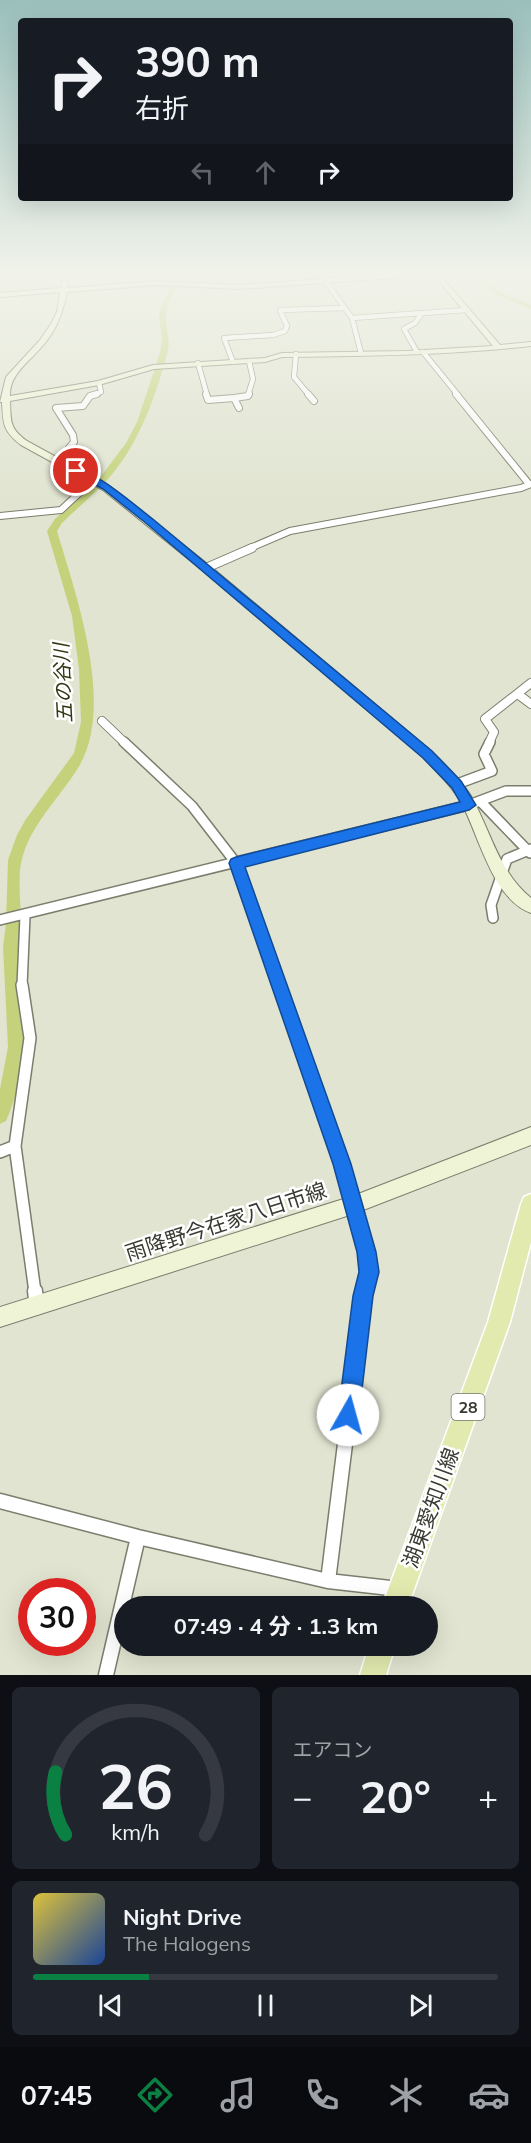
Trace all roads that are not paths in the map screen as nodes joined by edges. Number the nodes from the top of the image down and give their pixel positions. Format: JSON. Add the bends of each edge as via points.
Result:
{"nodes":[{"id":1,"x":35,"y":349,"type":"edge"},
{"id":2,"x":228,"y":349,"type":"edge"},
{"id":3,"x":361,"y":349,"type":"edge"},
{"id":4,"x":416,"y":349,"type":"edge"},
{"id":5,"x":477,"y":349,"type":"edge"},
{"id":6,"x":420,"y":352,"type":"junction"},
{"id":7,"x":362,"y":353,"type":"junction"},
{"id":8,"x":296,"y":354,"type":"junction"},
{"id":9,"x":249,"y":361,"type":"junction"},
{"id":10,"x":233,"y":362,"type":"junction"},
{"id":11,"x":198,"y":363,"type":"junction"},
{"id":12,"x":99,"y":383,"type":"junction"},
{"id":13,"x":234,"y":398,"type":"junction"},
{"id":14,"x":4,"y":400,"type":"edge"},
{"id":15,"x":314,"y":401,"type":"dead end"},
{"id":16,"x":238,"y":408,"type":"dead end"},
{"id":17,"x":4,"y":427,"type":"edge"},
{"id":18,"x":93,"y":480,"type":"junction"},
{"id":19,"x":530,"y":484,"type":"edge"},
{"id":20,"x":0,"y":516,"type":"edge"},
{"id":21,"x":206,"y":568,"type":"junction"},
{"id":22,"x":531,"y":683,"type":"edge"},
{"id":23,"x":519,"y":694,"type":"junction"},
{"id":24,"x":531,"y":704,"type":"edge"},
{"id":25,"x":102,"y":721,"type":"dead end"},
{"id":26,"x":456,"y":784,"type":"junction"},
{"id":27,"x":531,"y":791,"type":"edge"},
{"id":28,"x":474,"y":803,"type":"junction"},
{"id":29,"x":530,"y":851,"type":"edge"},
{"id":30,"x":236,"y":863,"type":"junction"},
{"id":31,"x":502,"y":878,"type":"junction"},
{"id":32,"x":531,"y":907,"type":"edge"},
{"id":33,"x":25,"y":916,"type":"junction"},
{"id":34,"x":493,"y":918,"type":"dead end"},
{"id":35,"x":2,"y":920,"type":"edge"},
{"id":36,"x":531,"y":1136,"type":"edge"},
{"id":37,"x":15,"y":1146,"type":"junction"},
{"id":38,"x":1,"y":1152,"type":"edge"},
{"id":39,"x":531,"y":1204,"type":"edge"},
{"id":40,"x":353,"y":1205,"type":"junction"},
{"id":41,"x":37,"y":1307,"type":"junction"},
{"id":42,"x":0,"y":1317,"type":"edge"},
{"id":43,"x":0,"y":1501,"type":"edge"},
{"id":44,"x":138,"y":1537,"type":"junction"},
{"id":45,"x":328,"y":1581,"type":"junction"},
{"id":46,"x":390,"y":1596,"type":"edge"},
{"id":47,"x":399,"y":1596,"type":"edge"},
{"id":48,"x":379,"y":1656,"type":"edge"},
{"id":49,"x":106,"y":1675,"type":"edge"},
{"id":50,"x":373,"y":1675,"type":"edge"}],
"edges":[{"from":1,"to":14,"type":"street","via":[[10,377]]},
{"from":2,"to":10,"type":"street"},
{"from":3,"to":7,"type":"street"},
{"from":4,"to":6,"type":"street"},
{"from":5,"to":6,"type":"street"},
{"from":6,"to":7,"type":"street"},
{"from":6,"to":19,"type":"street"},
{"from":7,"to":8,"type":"street"},
{"from":8,"to":9,"type":"street"},
{"from":8,"to":15,"type":"street","via":[[294,376]]},
{"from":9,"to":10,"type":"street"},
{"from":9,"to":13,"type":"street","via":[[253,379],[248,396]]},
{"from":10,"to":11,"type":"street"},
{"from":11,"to":12,"type":"street","via":[[153,367]]},
{"from":11,"to":13,"type":"street","via":[[208,400]]},
{"from":12,"to":14,"type":"street"},
{"from":12,"to":18,"type":"street","via":[[101,392],[90,396],[83,406],[56,408],[73,435],[74,442],[69,448],[96,475]]},
{"from":13,"to":16,"type":"street"},
{"from":14,"to":17,"type":"street"},
{"from":17,"to":18,"type":"street","via":[[24,443]]},
{"from":18,"to":20,"type":"street","via":[[61,510]]},
{"from":18,"to":21,"type":"street"},
{"from":19,"to":21,"type":"street","via":[[290,531]]},
{"from":21,"to":26,"type":"street","via":[[428,754]]},
{"from":22,"to":23,"type":"street"},
{"from":23,"to":24,"type":"street"},
{"from":23,"to":26,"type":"street","via":[[485,719],[494,732],[484,754],[492,771]]},
{"from":25,"to":30,"type":"street","via":[[192,806]]},
{"from":26,"to":28,"type":"street"},
{"from":27,"to":28,"type":"street","via":[[513,788]]},
{"from":28,"to":29,"type":"street"},
{"from":28,"to":30,"type":"street"},
{"from":28,"to":31,"type":"street","via":[[486,849]]},
{"from":29,"to":31,"type":"street","via":[[507,859]]},
{"from":30,"to":33,"type":"street"},
{"from":30,"to":40,"type":"street"},
{"from":31,"to":32,"type":"street"},
{"from":31,"to":34,"type":"street","via":[[491,905]]},
{"from":33,"to":35,"type":"street"},
{"from":33,"to":37,"type":"street","via":[[22,992],[30,1038]]},
{"from":36,"to":40,"type":"street","name":"雨降野今在家八日市線"},
{"from":37,"to":38,"type":"street"},
{"from":37,"to":41,"type":"street"},
{"from":39,"to":47,"type":"main road","name":"湖東愛知川線","number":"28","via":[[500,1322]]},
{"from":40,"to":41,"type":"street","name":"雨降野今在家八日市線"},
{"from":40,"to":45,"type":"street","via":[[369,1272]]},
{"from":41,"to":42,"type":"street","name":"雨降野今在家八日市線"},
{"from":43,"to":44,"type":"street"},
{"from":44,"to":45,"type":"street"},
{"from":44,"to":49,"type":"street"},
{"from":45,"to":46,"type":"street"},
{"from":48,"to":50,"type":"main road"}]}
